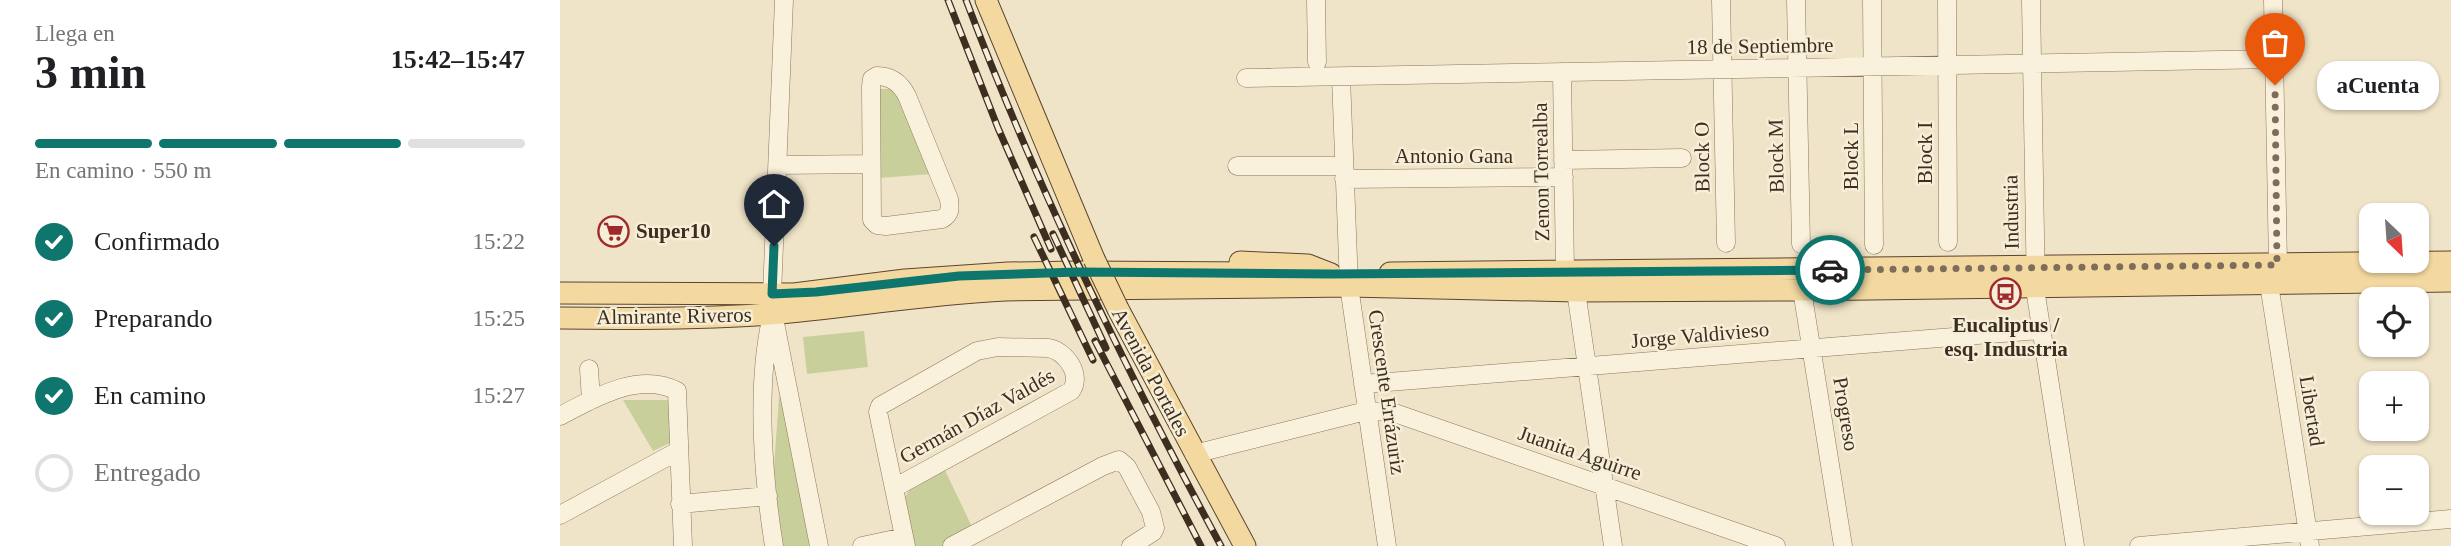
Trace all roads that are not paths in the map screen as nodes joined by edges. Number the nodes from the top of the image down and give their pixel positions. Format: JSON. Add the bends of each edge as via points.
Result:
{"nodes":[{"id":1,"x":784,"y":0,"type":"edge"},
{"id":2,"x":986,"y":0,"type":"edge"},
{"id":3,"x":1316,"y":0,"type":"edge"},
{"id":4,"x":1721,"y":0,"type":"edge"},
{"id":5,"x":1796,"y":0,"type":"edge"},
{"id":6,"x":1872,"y":0,"type":"edge"},
{"id":7,"x":1947,"y":0,"type":"edge"},
{"id":8,"x":2031,"y":0,"type":"edge"},
{"id":9,"x":2273,"y":0,"type":"edge"},
{"id":10,"x":2274,"y":59,"type":"junction"},
{"id":11,"x":1317,"y":62,"type":"dead end"},
{"id":12,"x":2032,"y":64,"type":"junction"},
{"id":13,"x":1948,"y":65,"type":"junction"},
{"id":14,"x":1873,"y":66,"type":"junction"},
{"id":15,"x":1798,"y":68,"type":"junction"},
{"id":16,"x":1723,"y":69,"type":"junction"},
{"id":17,"x":1562,"y":72,"type":"junction"},
{"id":18,"x":1341,"y":76,"type":"junction"},
{"id":19,"x":1246,"y":78,"type":"dead end"},
{"id":20,"x":1682,"y":158,"type":"dead end"},
{"id":21,"x":871,"y":164,"type":"junction"},
{"id":22,"x":778,"y":165,"type":"junction"},
{"id":23,"x":1237,"y":166,"type":"dead end"},
{"id":24,"x":1563,"y":169,"type":"junction"},
{"id":25,"x":1344,"y":173,"type":"junction"},
{"id":26,"x":1085,"y":238,"type":"junction"},
{"id":27,"x":1948,"y":242,"type":"dead end"},
{"id":28,"x":1726,"y":243,"type":"dead end"},
{"id":29,"x":1801,"y":244,"type":"dead end"},
{"id":30,"x":1874,"y":244,"type":"dead end"},
{"id":31,"x":2451,"y":262,"type":"edge"},
{"id":32,"x":1565,"y":272,"type":"junction"},
{"id":33,"x":1084,"y":273,"type":"junction"},
{"id":34,"x":2273,"y":274,"type":"junction"},
{"id":35,"x":2035,"y":277,"type":"junction"},
{"id":36,"x":1342,"y":278,"type":"junction"},
{"id":37,"x":2451,"y":281,"type":"edge"},
{"id":38,"x":1802,"y":290,"type":"junction"},
{"id":39,"x":1576,"y":291,"type":"junction"},
{"id":40,"x":560,"y":293,"type":"edge"},
{"id":41,"x":772,"y":304,"type":"junction"},
{"id":42,"x":560,"y":318,"type":"edge"},
{"id":43,"x":2040,"y":330,"type":"junction"},
{"id":44,"x":1813,"y":348,"type":"junction"},
{"id":45,"x":1587,"y":366,"type":"junction"},
{"id":46,"x":589,"y":369,"type":"dead end"},
{"id":47,"x":1363,"y":384,"type":"junction"},
{"id":48,"x":765,"y":386,"type":"junction"},
{"id":49,"x":788,"y":386,"type":"junction"},
{"id":50,"x":591,"y":400,"type":"junction"},
{"id":51,"x":1366,"y":411,"type":"junction"},
{"id":52,"x":560,"y":416,"type":"edge"},
{"id":53,"x":678,"y":451,"type":"junction"},
{"id":54,"x":1194,"y":453,"type":"junction"},
{"id":55,"x":1603,"y":485,"type":"junction"},
{"id":56,"x":894,"y":488,"type":"junction"},
{"id":57,"x":593,"y":496,"type":"junction"},
{"id":58,"x":768,"y":496,"type":"junction"},
{"id":59,"x":680,"y":504,"type":"junction"},
{"id":60,"x":560,"y":515,"type":"edge"},
{"id":61,"x":2451,"y":519,"type":"edge"},
{"id":62,"x":560,"y":524,"type":"edge"},
{"id":63,"x":2309,"y":539,"type":"edge"},
{"id":64,"x":905,"y":541,"type":"edge"},
{"id":65,"x":678,"y":543,"type":"edge"},
{"id":66,"x":774,"y":546,"type":"edge"},
{"id":67,"x":819,"y":546,"type":"edge"},
{"id":68,"x":862,"y":546,"type":"edge"},
{"id":69,"x":952,"y":546,"type":"edge"},
{"id":70,"x":1131,"y":546,"type":"edge"},
{"id":71,"x":1245,"y":546,"type":"edge"},
{"id":72,"x":1387,"y":546,"type":"edge"},
{"id":73,"x":1613,"y":546,"type":"edge"},
{"id":74,"x":1776,"y":546,"type":"edge"},
{"id":75,"x":1843,"y":546,"type":"edge"},
{"id":76,"x":2075,"y":546,"type":"edge"},
{"id":77,"x":2139,"y":546,"type":"edge"}],
"edges":[{"from":1,"to":22,"type":"street"},
{"from":2,"to":26,"type":"main road","name":"Avenida Portales"},
{"from":3,"to":11,"type":"street"},
{"from":4,"to":16,"type":"street","name":"Block O"},
{"from":5,"to":15,"type":"street","name":"Block M"},
{"from":6,"to":14,"type":"street","name":"Block L"},
{"from":7,"to":13,"type":"street","name":"Block I"},
{"from":8,"to":12,"type":"street","name":"Industria"},
{"from":9,"to":10,"type":"street","name":"Libertad"},
{"from":10,"to":12,"type":"street","name":"18 de Septiembre"},
{"from":10,"to":34,"type":"street","name":"Libertad"},
{"from":12,"to":13,"type":"street","name":"18 de Septiembre"},
{"from":12,"to":35,"type":"street","name":"Industria"},
{"from":13,"to":14,"type":"street","name":"18 de Septiembre"},
{"from":13,"to":27,"type":"street","name":"Block I"},
{"from":14,"to":15,"type":"street","name":"18 de Septiembre"},
{"from":14,"to":30,"type":"street","name":"Block L"},
{"from":15,"to":16,"type":"street","name":"18 de Septiembre"},
{"from":15,"to":29,"type":"street","name":"Block M"},
{"from":16,"to":17,"type":"street","name":"18 de Septiembre"},
{"from":16,"to":28,"type":"street","name":"Block O"},
{"from":17,"to":18,"type":"street","name":"18 de Septiembre"},
{"from":17,"to":24,"type":"street","name":"Zenon Torrealba"},
{"from":18,"to":19,"type":"street","name":"18 de Septiembre"},
{"from":18,"to":25,"type":"street","name":"Crescente Errázuriz"},
{"from":20,"to":24,"type":"street","name":"Antonio Gana"},
{"from":21,"to":21,"type":"street","via":[[872,79],[886,76],[907,96],[949,199],[947,216],[877,225],[871,214]]},
{"from":21,"to":22,"type":"street"},
{"from":22,"to":41,"type":"street"},
{"from":23,"to":25,"type":"street","name":"Antonio Gana"},
{"from":24,"to":25,"type":"street","name":"Antonio Gana"},
{"from":24,"to":32,"type":"street","name":"Zenon Torrealba"},
{"from":25,"to":36,"type":"street","name":"Crescente Errázuriz"},
{"from":26,"to":33,"type":"main road","name":"Avenida Portales"},
{"from":26,"to":36,"type":"main road","via":[[1125,261],[1273,262],[1308,265]]},
{"from":31,"to":34,"type":"main road"},
{"from":32,"to":35,"type":"main road"},
{"from":32,"to":36,"type":"main road"},
{"from":33,"to":36,"type":"main road","name":"Almirante Riveros"},
{"from":33,"to":41,"type":"main road","name":"Almirante Riveros","via":[[950,293]]},
{"from":33,"to":54,"type":"main road","name":"Avenida Portales","bridge":true,"via":[[1118,309]]},
{"from":34,"to":35,"type":"main road"},
{"from":34,"to":37,"type":"main road"},
{"from":34,"to":63,"type":"street","name":"Libertad"},
{"from":35,"to":38,"type":"main road"},
{"from":35,"to":43,"type":"street","name":"Industria"},
{"from":36,"to":39,"type":"main road"},
{"from":36,"to":47,"type":"street","name":"Crescente Errázuriz"},
{"from":38,"to":39,"type":"main road"},
{"from":38,"to":44,"type":"street","name":"Progreso"},
{"from":39,"to":45,"type":"street"},
{"from":40,"to":41,"type":"main road","name":"Almirante Riveros"},
{"from":41,"to":42,"type":"main road","name":"Almirante Riveros","via":[[671,319]]},
{"from":41,"to":48,"type":"street"},
{"from":41,"to":49,"type":"street"},
{"from":43,"to":44,"type":"street","name":"Jorge Valdivieso"},
{"from":43,"to":76,"type":"street","name":"Industria"},
{"from":44,"to":45,"type":"street","name":"Jorge Valdivieso"},
{"from":44,"to":75,"type":"street","name":"Progreso"},
{"from":45,"to":47,"type":"street","name":"Jorge Valdivieso"},
{"from":45,"to":55,"type":"street"},
{"from":46,"to":50,"type":"street"},
{"from":47,"to":51,"type":"street","name":"Crescente Errázuriz"},
{"from":48,"to":49,"type":"street"},
{"from":48,"to":58,"type":"street"},
{"from":49,"to":67,"type":"street"},
{"from":50,"to":52,"type":"street"},
{"from":50,"to":53,"type":"street","via":[[606,391],[631,386],[666,385],[677,391]]},
{"from":51,"to":54,"type":"street"},
{"from":51,"to":55,"type":"street","name":"Juanita Aguirre","via":[[1392,412]]},
{"from":51,"to":72,"type":"street","name":"Crescente Errázuriz"},
{"from":53,"to":57,"type":"street"},
{"from":53,"to":59,"type":"street"},
{"from":54,"to":71,"type":"main road","name":"Avenida Portales"},
{"from":55,"to":73,"type":"street"},
{"from":55,"to":74,"type":"street","name":"Juanita Aguirre"},
{"from":56,"to":56,"type":"street","name":"Germán Díaz Valdés","via":[[1064,396],[1075,386],[1068,362],[1056,349],[977,351],[880,406]]},
{"from":56,"to":64,"type":"street"},
{"from":57,"to":60,"type":"street"},
{"from":57,"to":62,"type":"street"},
{"from":58,"to":59,"type":"street"},
{"from":58,"to":66,"type":"street"},
{"from":59,"to":65,"type":"street"},
{"from":61,"to":63,"type":"street"},
{"from":63,"to":77,"type":"street"},
{"from":64,"to":68,"type":"street"},
{"from":69,"to":70,"type":"street","via":[[1119,460],[1155,522],[1153,532]]}]}
